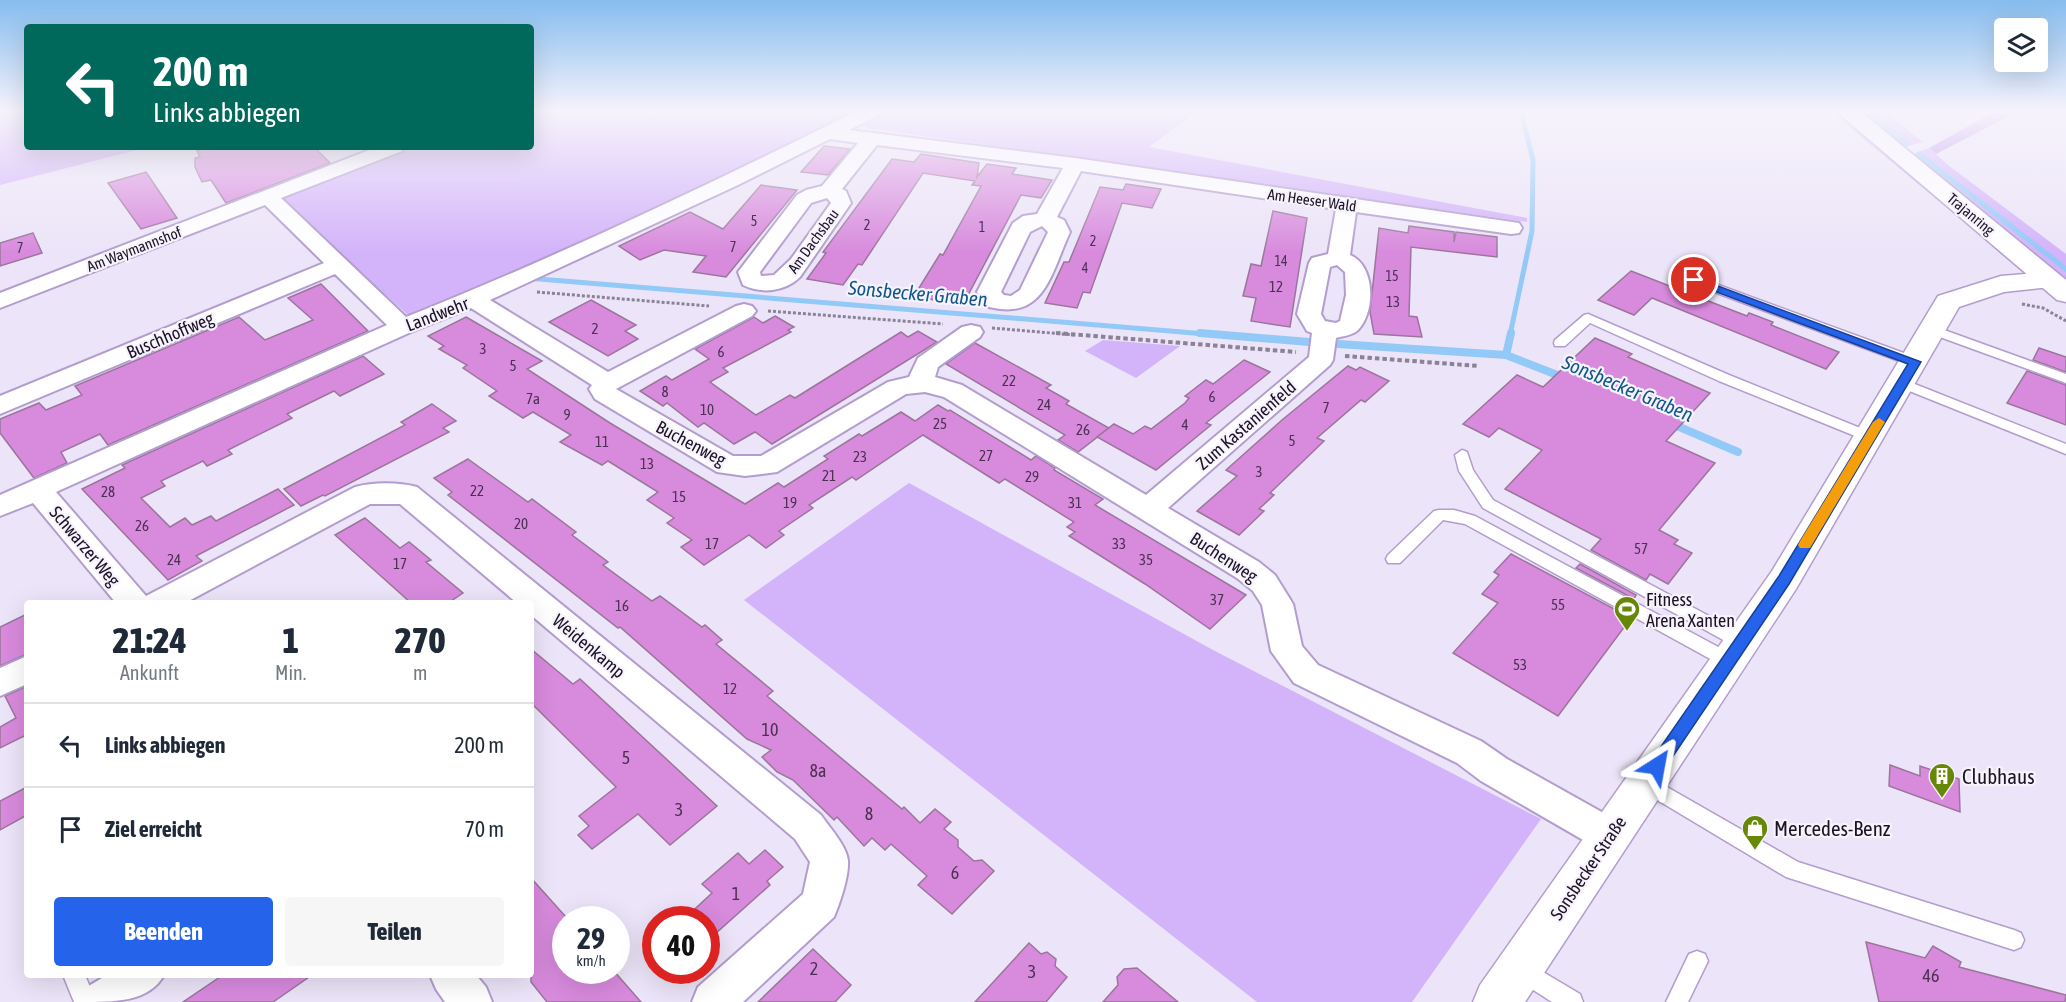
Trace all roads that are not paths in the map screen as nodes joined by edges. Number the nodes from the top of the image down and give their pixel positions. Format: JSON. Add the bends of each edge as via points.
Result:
{"nodes":[{"id":1,"x":365,"y":159,"type":"edge"},
{"id":2,"x":775,"y":159,"type":"edge"},
{"id":3,"x":855,"y":159,"type":"edge"},
{"id":4,"x":1036,"y":159,"type":"edge"},
{"id":5,"x":1904,"y":159,"type":"edge"},
{"id":6,"x":1075,"y":164,"type":"junction"},
{"id":7,"x":829,"y":191,"type":"junction"},
{"id":8,"x":268,"y":197,"type":"junction"},
{"id":9,"x":1347,"y":205,"type":"junction"},
{"id":10,"x":1044,"y":219,"type":"dead end"},
{"id":11,"x":1511,"y":228,"type":"dead end"},
{"id":12,"x":1338,"y":258,"type":"junction"},
{"id":13,"x":340,"y":264,"type":"junction"},
{"id":14,"x":1694,"y":280,"type":"dead end"},
{"id":15,"x":2057,"y":287,"type":"edge"},
{"id":16,"x":474,"y":300,"type":"junction"},
{"id":17,"x":0,"y":301,"type":"edge"},
{"id":18,"x":744,"y":311,"type":"dead end"},
{"id":19,"x":403,"y":327,"type":"junction"},
{"id":20,"x":1325,"y":330,"type":"junction"},
{"id":21,"x":1933,"y":330,"type":"junction"},
{"id":22,"x":971,"y":332,"type":"dead end"},
{"id":23,"x":1560,"y":344,"type":"dead end"},
{"id":24,"x":1909,"y":373,"type":"junction"},
{"id":25,"x":2066,"y":379,"type":"edge"},
{"id":26,"x":607,"y":383,"type":"junction"},
{"id":27,"x":920,"y":383,"type":"junction"},
{"id":28,"x":0,"y":406,"type":"edge"},
{"id":29,"x":1870,"y":437,"type":"junction"},
{"id":30,"x":2066,"y":449,"type":"edge"},
{"id":31,"x":1462,"y":455,"type":"dead end"},
{"id":32,"x":37,"y":489,"type":"junction"},
{"id":33,"x":0,"y":506,"type":"edge"},
{"id":34,"x":1148,"y":509,"type":"junction"},
{"id":35,"x":1394,"y":559,"type":"dead end"},
{"id":36,"x":131,"y":600,"type":"edge"},
{"id":37,"x":164,"y":600,"type":"edge"},
{"id":38,"x":1736,"y":652,"type":"junction"},
{"id":39,"x":24,"y":671,"type":"edge"},
{"id":40,"x":0,"y":683,"type":"edge"},
{"id":41,"x":1646,"y":783,"type":"junction"},
{"id":42,"x":1610,"y":836,"type":"junction"},
{"id":43,"x":2014,"y":940,"type":"dead end"},
{"id":44,"x":1697,"y":961,"type":"dead end"},
{"id":45,"x":1519,"y":969,"type":"junction"},
{"id":46,"x":75,"y":978,"type":"edge"},
{"id":47,"x":139,"y":978,"type":"edge"},
{"id":48,"x":452,"y":978,"type":"edge"},
{"id":49,"x":85,"y":1002,"type":"edge"},
{"id":50,"x":102,"y":1002,"type":"edge"},
{"id":51,"x":471,"y":1002,"type":"edge"},
{"id":52,"x":712,"y":1002,"type":"edge"},
{"id":53,"x":1497,"y":1002,"type":"edge"},
{"id":54,"x":1572,"y":1002,"type":"edge"},
{"id":55,"x":1677,"y":1002,"type":"edge"}],
"edges":[{"from":1,"to":8,"type":"street","name":"Am Waymannshof"},
{"from":2,"to":16,"type":"street","name":"Landwehr"},
{"from":3,"to":7,"type":"street","name":"Am Dachsbau"},
{"from":4,"to":6,"type":"street","name":"Am Heeser Wald"},
{"from":5,"to":15,"type":"street","name":"Trajanring"},
{"from":6,"to":9,"type":"street","name":"Am Heeser Wald"},
{"from":6,"to":10,"type":"street"},
{"from":7,"to":7,"type":"street","name":"Am Dachsbau","via":[[804,199],[749,272],[751,280],[768,284],[789,276],[841,202],[839,195]]},
{"from":8,"to":13,"type":"street"},
{"from":8,"to":17,"type":"street","name":"Am Waymannshof"},
{"from":9,"to":11,"type":"street","name":"Am Heeser Wald"},
{"from":9,"to":12,"type":"street"},
{"from":12,"to":20,"type":"street","via":[[1320,263],[1309,314],[1315,326]]},
{"from":12,"to":20,"type":"street","via":[[1357,271],[1354,315],[1348,326]]},
{"from":13,"to":19,"type":"street"},
{"from":13,"to":28,"type":"street","name":"Buschhoffweg"},
{"from":14,"to":24,"type":"lane"},
{"from":15,"to":21,"type":"street","name":"Sonsbecker Straße","via":[[2001,284],[1948,302]]},
{"from":16,"to":19,"type":"street","name":"Landwehr"},
{"from":16,"to":26,"type":"street","name":"Buchenweg"},
{"from":18,"to":26,"type":"street"},
{"from":19,"to":32,"type":"street","name":"Landwehr"},
{"from":20,"to":34,"type":"street","name":"Zum Kastanienfeld","via":[[1321,360]]},
{"from":21,"to":24,"type":"street","name":"Sonsbecker Straße"},
{"from":21,"to":25,"type":"lane"},
{"from":22,"to":27,"type":"street","via":[[928,362]]},
{"from":23,"to":29,"type":"lane","via":[[1588,318]]},
{"from":24,"to":29,"type":"street","name":"Sonsbecker Straße"},
{"from":24,"to":30,"type":"lane"},
{"from":26,"to":27,"type":"street","name":"Buchenweg","via":[[602,389],[614,399],[727,465],[745,467],[767,465],[897,388]]},
{"from":27,"to":34,"type":"street","name":"Buchenweg","via":[[953,391]]},
{"from":29,"to":38,"type":"street","name":"Sonsbecker Straße"},
{"from":31,"to":38,"type":"lane","via":[[1466,471],[1488,504]]},
{"from":32,"to":33,"type":"street","name":"Landwehr"},
{"from":32,"to":36,"type":"street","name":"Schwarzer Weg"},
{"from":34,"to":42,"type":"street","name":"Buchenweg","via":[[1264,583],[1277,603],[1287,651],[1301,671],[1469,752]]},
{"from":35,"to":38,"type":"lane","via":[[1439,515],[1454,515]]},
{"from":37,"to":52,"type":"street","name":"Weidenkamp","via":[[365,494],[407,494],[808,827],[829,860],[820,904]]},
{"from":38,"to":41,"type":"street","name":"Sonsbecker Straße"},
{"from":39,"to":40,"type":"street"},
{"from":41,"to":42,"type":"street","name":"Sonsbecker Straße"},
{"from":41,"to":43,"type":"lane","via":[[1793,870]]},
{"from":42,"to":45,"type":"street","name":"Sonsbecker Straße"},
{"from":44,"to":55,"type":"lane"},
{"from":45,"to":53,"type":"street","name":"Sonsbecker Straße"},
{"from":45,"to":54,"type":"lane"},
{"from":46,"to":49,"type":"lane"},
{"from":47,"to":50,"type":"street"},
{"from":48,"to":51,"type":"street"}]}
